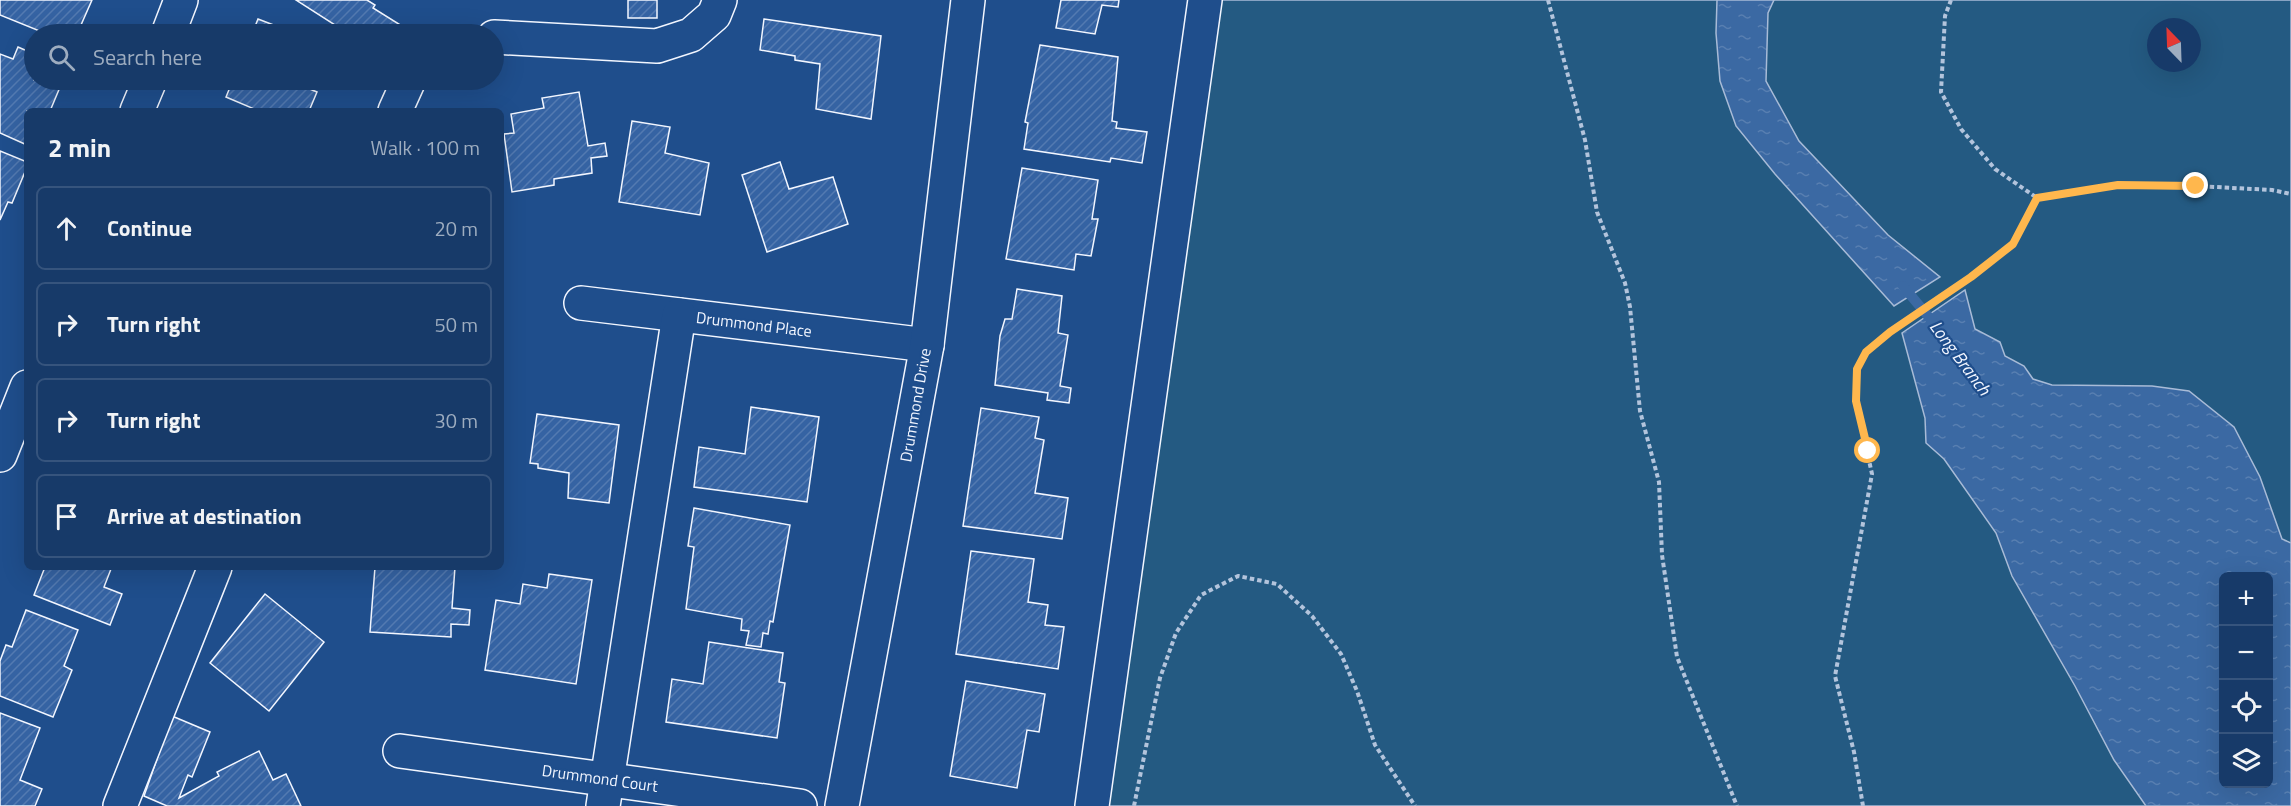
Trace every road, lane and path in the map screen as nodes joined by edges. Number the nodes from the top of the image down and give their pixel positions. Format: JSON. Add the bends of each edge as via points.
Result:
{"nodes":[{"id":1,"x":181,"y":0,"type":"edge"},
{"id":2,"x":720,"y":0,"type":"edge"},
{"id":3,"x":968,"y":0,"type":"edge"},
{"id":4,"x":1205,"y":0,"type":"edge"},
{"id":5,"x":1548,"y":0,"type":"edge"},
{"id":6,"x":1951,"y":0,"type":"edge"},
{"id":7,"x":172,"y":24,"type":"edge"},
{"id":8,"x":504,"y":38,"type":"edge"},
{"id":9,"x":146,"y":90,"type":"edge"},
{"id":10,"x":404,"y":90,"type":"edge"},
{"id":11,"x":138,"y":108,"type":"edge"},
{"id":12,"x":395,"y":108,"type":"edge"},
{"id":13,"x":2291,"y":194,"type":"edge"},
{"id":14,"x":2037,"y":198,"type":"junction"},
{"id":15,"x":581,"y":303,"type":"dead end"},
{"id":16,"x":679,"y":315,"type":"junction"},
{"id":17,"x":927,"y":345,"type":"junction"},
{"id":18,"x":24,"y":395,"type":"edge"},
{"id":19,"x":0,"y":455,"type":"edge"},
{"id":20,"x":213,"y":570,"type":"edge"},
{"id":21,"x":400,"y":750,"type":"dead end"},
{"id":22,"x":605,"y":792,"type":"edge"},
{"id":23,"x":120,"y":806,"type":"edge"},
{"id":24,"x":800,"y":806,"type":"edge"},
{"id":25,"x":842,"y":806,"type":"edge"},
{"id":26,"x":1092,"y":806,"type":"edge"},
{"id":27,"x":1134,"y":806,"type":"edge"},
{"id":28,"x":1414,"y":806,"type":"edge"},
{"id":29,"x":1737,"y":806,"type":"edge"},
{"id":30,"x":1863,"y":806,"type":"edge"}],
"edges":[{"from":1,"to":7,"type":"street"},
{"from":2,"to":8,"type":"street","via":[[714,15],[691,35],[657,46]]},
{"from":3,"to":17,"type":"street","name":"Drummond Drive"},
{"from":4,"to":26,"type":"street"},
{"from":5,"to":29,"type":"path","via":[[1585,140],[1597,212],[1625,283],[1630,307],[1640,411],[1659,482],[1662,555],[1677,657]]},
{"from":6,"to":14,"type":"path","via":[[1945,16],[1941,92],[1961,129],[1995,169]]},
{"from":9,"to":11,"type":"street"},
{"from":10,"to":12,"type":"street"},
{"from":13,"to":14,"type":"path","via":[[2196,186],[2118,185]]},
{"from":14,"to":30,"type":"path","via":[[2013,244],[1890,332],[1866,352],[1857,369],[1856,401],[1872,474],[1835,676]]},
{"from":15,"to":16,"type":"street","name":"Drummond Place"},
{"from":16,"to":17,"type":"street","name":"Drummond Place"},
{"from":16,"to":22,"type":"street"},
{"from":17,"to":25,"type":"street","name":"Drummond Drive"},
{"from":18,"to":19,"type":"street"},
{"from":20,"to":23,"type":"street"},
{"from":21,"to":22,"type":"street","name":"Drummond Court"},
{"from":22,"to":24,"type":"street","name":"Drummond Court"},
{"from":27,"to":28,"type":"path","via":[[1160,678],[1176,633],[1201,595],[1238,576],[1277,584],[1312,616],[1341,654],[1375,745]]}]}
